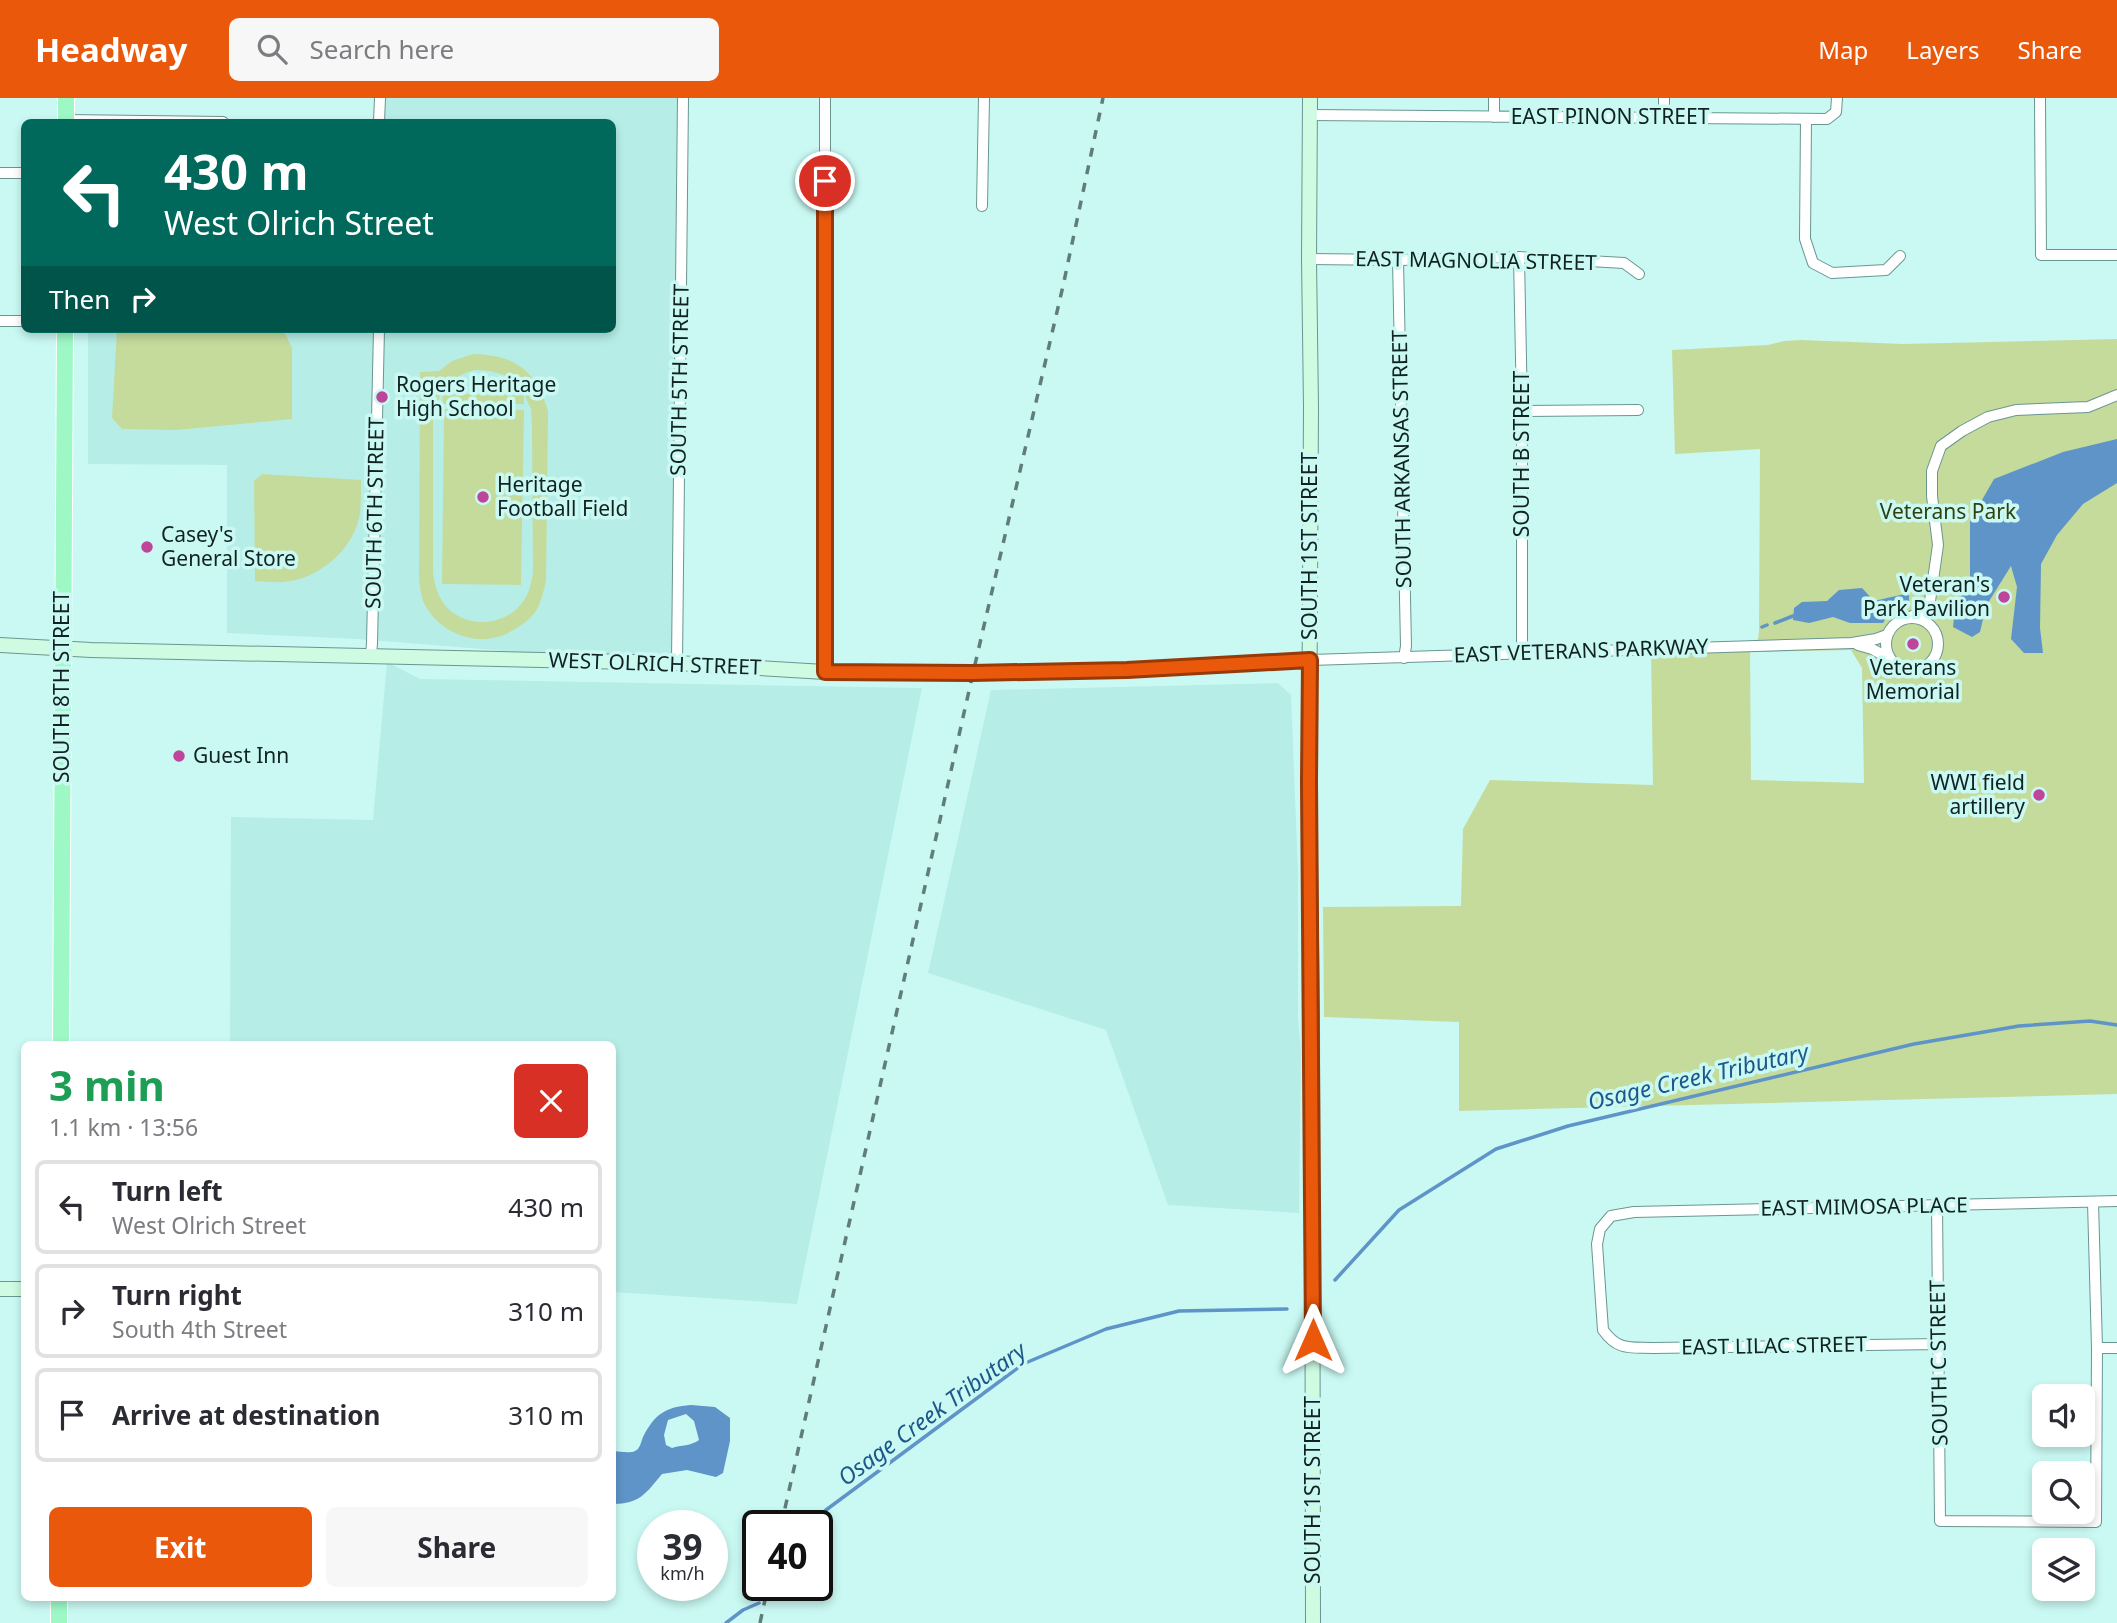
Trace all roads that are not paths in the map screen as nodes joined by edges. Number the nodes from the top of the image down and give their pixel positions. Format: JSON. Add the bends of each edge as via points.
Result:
{"nodes":[{"id":1,"x":66,"y":98,"type":"edge"},
{"id":2,"x":380,"y":98,"type":"edge"},
{"id":3,"x":683,"y":98,"type":"edge"},
{"id":4,"x":825,"y":98,"type":"edge"},
{"id":5,"x":984,"y":98,"type":"edge"},
{"id":6,"x":1310,"y":98,"type":"edge"},
{"id":7,"x":1494,"y":98,"type":"edge"},
{"id":8,"x":1664,"y":98,"type":"edge"},
{"id":9,"x":1837,"y":98,"type":"edge"},
{"id":10,"x":2040,"y":98,"type":"edge"},
{"id":11,"x":1310,"y":115,"type":"junction"},
{"id":12,"x":1664,"y":116,"type":"junction"},
{"id":13,"x":1494,"y":117,"type":"junction"},
{"id":14,"x":66,"y":119,"type":"edge"},
{"id":15,"x":379,"y":119,"type":"edge"},
{"id":16,"x":1806,"y":119,"type":"junction"},
{"id":17,"x":0,"y":173,"type":"edge"},
{"id":18,"x":21,"y":173,"type":"edge"},
{"id":19,"x":982,"y":206,"type":"dead end"},
{"id":20,"x":2117,"y":255,"type":"edge"},
{"id":21,"x":1900,"y":256,"type":"dead end"},
{"id":22,"x":1519,"y":257,"type":"junction"},
{"id":23,"x":1309,"y":259,"type":"junction"},
{"id":24,"x":1398,"y":260,"type":"junction"},
{"id":25,"x":1639,"y":274,"type":"dead end"},
{"id":26,"x":0,"y":321,"type":"edge"},
{"id":27,"x":21,"y":321,"type":"edge"},
{"id":28,"x":65,"y":333,"type":"edge"},
{"id":29,"x":379,"y":333,"type":"edge"},
{"id":30,"x":2117,"y":396,"type":"edge"},
{"id":31,"x":1638,"y":410,"type":"dead end"},
{"id":32,"x":1522,"y":411,"type":"junction"},
{"id":33,"x":1929,"y":605,"type":"junction"},
{"id":34,"x":1908,"y":618,"type":"junction"},
{"id":35,"x":1931,"y":626,"type":"junction"},
{"id":36,"x":1887,"y":635,"type":"junction"},
{"id":37,"x":1852,"y":643,"type":"junction"},
{"id":38,"x":0,"y":645,"type":"edge"},
{"id":39,"x":62,"y":647,"type":"junction"},
{"id":40,"x":1522,"y":652,"type":"junction"},
{"id":41,"x":370,"y":655,"type":"junction"},
{"id":42,"x":1404,"y":658,"type":"junction"},
{"id":43,"x":1889,"y":658,"type":"junction"},
{"id":44,"x":1310,"y":660,"type":"junction"},
{"id":45,"x":677,"y":663,"type":"junction"},
{"id":46,"x":825,"y":672,"type":"junction"},
{"id":47,"x":61,"y":1041,"type":"edge"},
{"id":48,"x":2117,"y":1201,"type":"edge"},
{"id":49,"x":2093,"y":1202,"type":"junction"},
{"id":50,"x":1937,"y":1205,"type":"junction"},
{"id":51,"x":0,"y":1289,"type":"edge"},
{"id":52,"x":21,"y":1289,"type":"edge"},
{"id":53,"x":1611,"y":1342,"type":"joint"},
{"id":54,"x":1939,"y":1344,"type":"junction"},
{"id":55,"x":2097,"y":1348,"type":"junction"},
{"id":56,"x":2117,"y":1348,"type":"edge"},
{"id":57,"x":59,"y":1601,"type":"edge"},
{"id":58,"x":59,"y":1623,"type":"edge"},
{"id":59,"x":1313,"y":1623,"type":"edge"}],
"edges":[{"from":1,"to":14,"type":"main road"},
{"from":2,"to":15,"type":"street"},
{"from":3,"to":45,"type":"street","name":"SOUTH 5TH STREET"},
{"from":4,"to":46,"type":"street"},
{"from":5,"to":19,"type":"street"},
{"from":6,"to":11,"type":"street","name":"SOUTH 1ST STREET"},
{"from":7,"to":13,"type":"street"},
{"from":8,"to":12,"type":"street"},
{"from":9,"to":16,"type":"street","name":"EAST PINON STREET","via":[[1836,112],[1827,119]]},
{"from":10,"to":20,"type":"street","via":[[2041,255]]},
{"from":11,"to":13,"type":"street","name":"EAST PINON STREET"},
{"from":11,"to":23,"type":"street","name":"SOUTH 1ST STREET"},
{"from":12,"to":13,"type":"street","name":"EAST PINON STREET"},
{"from":12,"to":16,"type":"street","name":"EAST PINON STREET"},
{"from":16,"to":21,"type":"street","via":[[1805,239],[1813,263],[1832,273],[1886,270]]},
{"from":17,"to":18,"type":"street"},
{"from":22,"to":24,"type":"street","name":"EAST MAGNOLIA STREET"},
{"from":22,"to":25,"type":"street","name":"EAST MAGNOLIA STREET","via":[[1624,263]]},
{"from":22,"to":32,"type":"street","name":"SOUTH B STREET"},
{"from":23,"to":24,"type":"street","name":"EAST MAGNOLIA STREET"},
{"from":23,"to":44,"type":"street","name":"SOUTH 1ST STREET"},
{"from":24,"to":42,"type":"street","name":"SOUTH ARKANSAS STREET"},
{"from":26,"to":27,"type":"street"},
{"from":28,"to":39,"type":"main road","name":"SOUTH 8TH STREET"},
{"from":29,"to":41,"type":"street","name":"SOUTH 6TH STREET"},
{"from":30,"to":33,"type":"street","via":[[2088,407],[2015,410],[1988,416],[1941,446],[1932,471],[1938,545]]},
{"from":31,"to":32,"type":"street"},
{"from":32,"to":40,"type":"street","name":"SOUTH B STREET"},
{"from":33,"to":34,"type":"street","name":"EAST VETERANS PARKWAY"},
{"from":33,"to":35,"type":"street"},
{"from":34,"to":35,"type":"street"},
{"from":34,"to":36,"type":"street","name":"EAST VETERANS PARKWAY"},
{"from":35,"to":43,"type":"street","name":"EAST VETERANS PARKWAY","via":[[1939,646],[1927,666],[1904,670]]},
{"from":36,"to":37,"type":"street","name":"EAST VETERANS PARKWAY"},
{"from":36,"to":43,"type":"street"},
{"from":37,"to":40,"type":"street","name":"EAST VETERANS PARKWAY"},
{"from":37,"to":43,"type":"street","name":"EAST VETERANS PARKWAY"},
{"from":38,"to":39,"type":"street","name":"WEST OLRICH STREET"},
{"from":39,"to":41,"type":"street","name":"WEST OLRICH STREET"},
{"from":39,"to":47,"type":"main road","name":"SOUTH 8TH STREET"},
{"from":40,"to":42,"type":"street","name":"EAST VETERANS PARKWAY"},
{"from":41,"to":45,"type":"street","name":"WEST OLRICH STREET"},
{"from":42,"to":44,"type":"street","name":"EAST VETERANS PARKWAY"},
{"from":44,"to":46,"type":"street","name":"WEST OLRICH STREET","via":[[1127,670]]},
{"from":44,"to":59,"type":"street","name":"SOUTH 1ST STREET"},
{"from":45,"to":46,"type":"street","name":"WEST OLRICH STREET"},
{"from":48,"to":49,"type":"street","name":"EAST MIMOSA PLACE"},
{"from":49,"to":50,"type":"street","name":"EAST MIMOSA PLACE"},
{"from":49,"to":55,"type":"street"},
{"from":50,"to":53,"type":"street","name":"EAST MIMOSA PLACE","via":[[1611,1216],[1600,1229],[1597,1244],[1603,1330]]},
{"from":50,"to":54,"type":"street","name":"SOUTH C STREET"},
{"from":51,"to":52,"type":"street"},
{"from":53,"to":54,"type":"street","name":"EAST LILAC STREET","via":[[1653,1348]]},
{"from":54,"to":55,"type":"street","name":"SOUTH C STREET","via":[[1940,1521],[2096,1522]]},
{"from":55,"to":56,"type":"street"},
{"from":57,"to":58,"type":"main road"}]}
